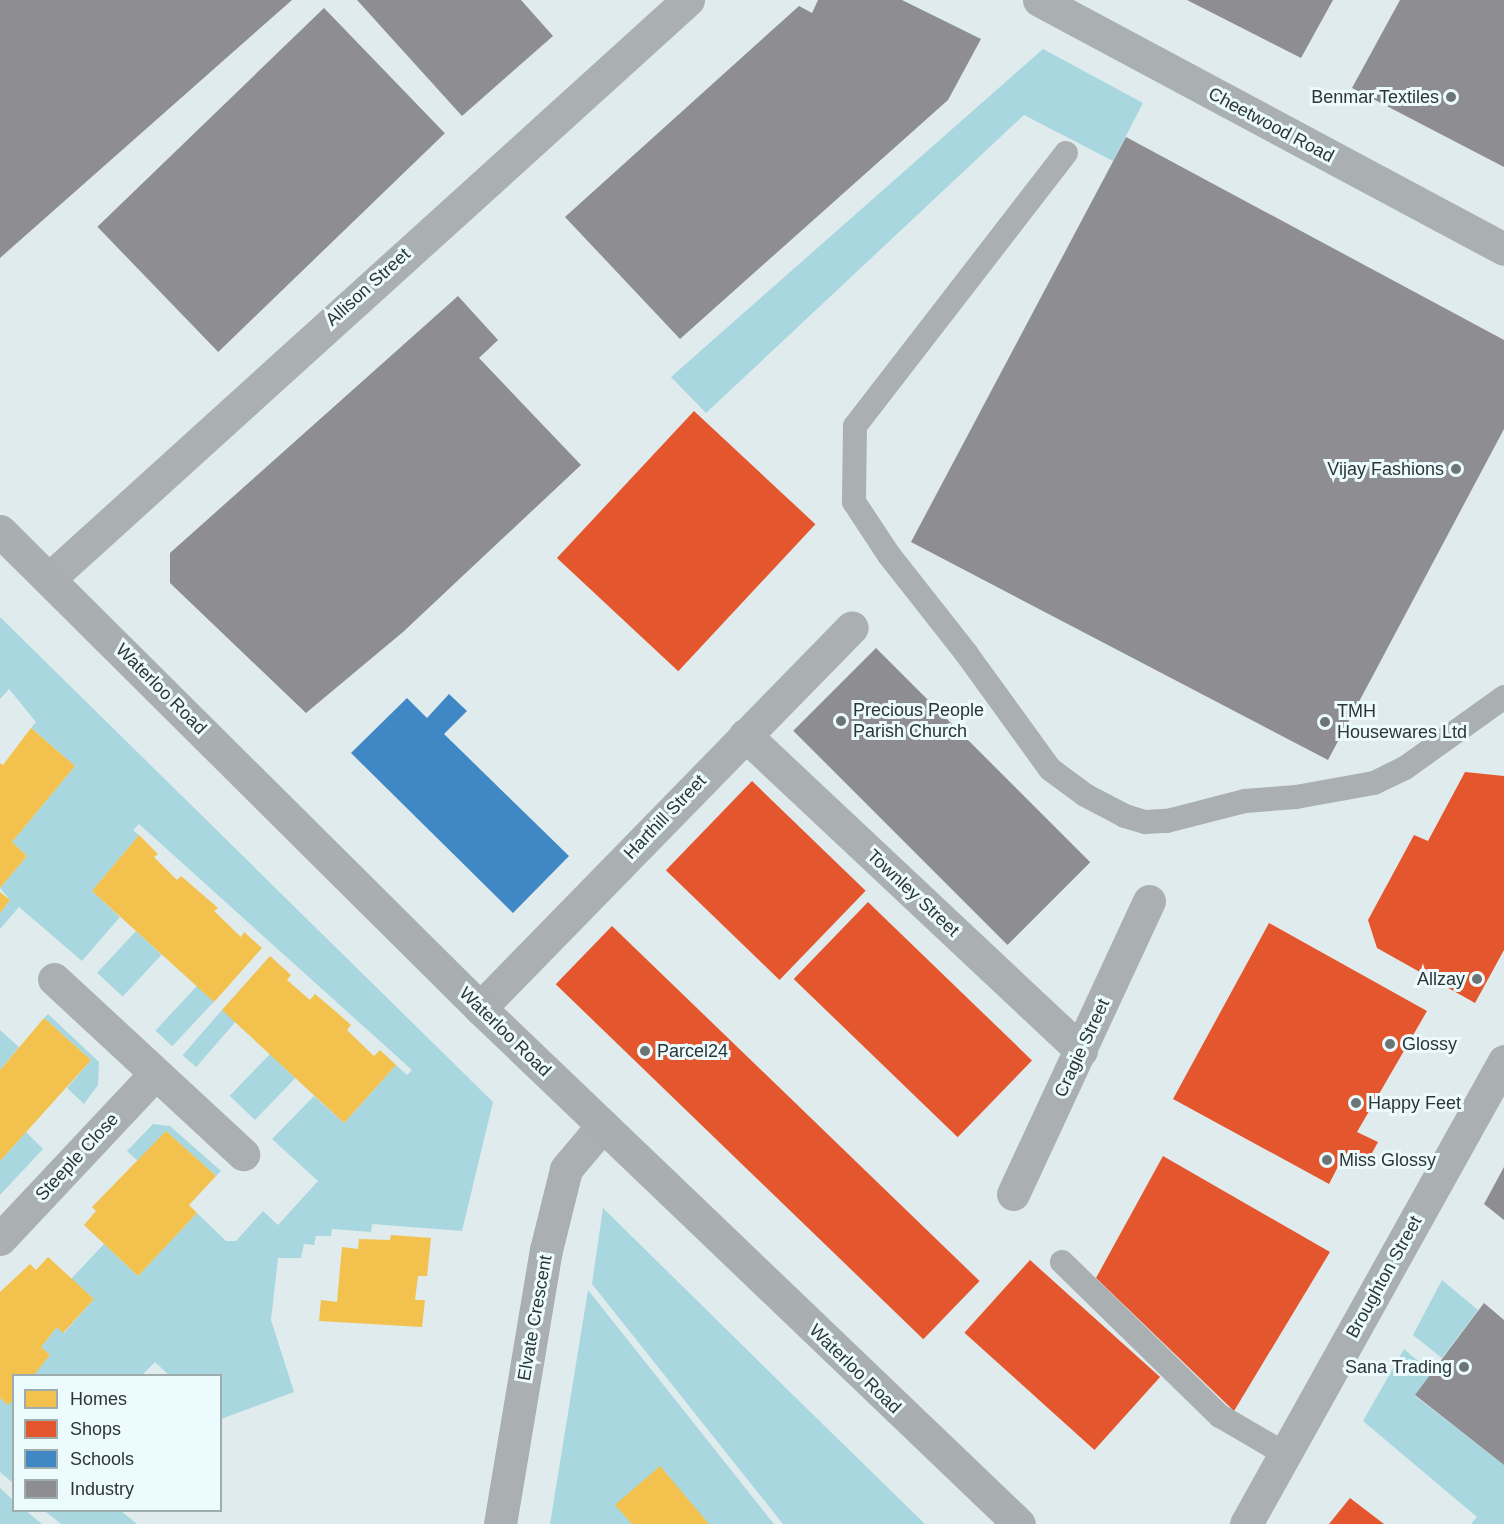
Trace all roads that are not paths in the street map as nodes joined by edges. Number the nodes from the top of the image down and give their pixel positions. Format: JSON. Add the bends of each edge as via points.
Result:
{"nodes":[{"id":1,"x":688,"y":0,"type":"edge"},
{"id":2,"x":1038,"y":0,"type":"edge"},
{"id":3,"x":1066,"y":153,"type":"dead end"},
{"id":4,"x":1504,"y":249,"type":"edge"},
{"id":5,"x":0,"y":531,"type":"edge"},
{"id":6,"x":50,"y":578,"type":"junction"},
{"id":7,"x":852,"y":627,"type":"dead end"},
{"id":8,"x":1504,"y":697,"type":"edge"},
{"id":9,"x":745,"y":735,"type":"junction"},
{"id":10,"x":1149,"y":901,"type":"dead end"},
{"id":11,"x":54,"y":979,"type":"dead end"},
{"id":12,"x":480,"y":1008,"type":"junction"},
{"id":13,"x":1081,"y":1050,"type":"junction"},
{"id":14,"x":1504,"y":1061,"type":"edge"},
{"id":15,"x":155,"y":1074,"type":"junction"},
{"id":16,"x":603,"y":1125,"type":"junction"},
{"id":17,"x":243,"y":1154,"type":"dead end"},
{"id":18,"x":1013,"y":1194,"type":"dead end"},
{"id":19,"x":0,"y":1239,"type":"edge"},
{"id":20,"x":1062,"y":1262,"type":"dead end"},
{"id":21,"x":1285,"y":1454,"type":"junction"},
{"id":22,"x":500,"y":1524,"type":"edge"},
{"id":23,"x":1019,"y":1524,"type":"edge"},
{"id":24,"x":1246,"y":1524,"type":"edge"}],
"edges":[{"from":1,"to":6,"type":"street","name":"Allison Street"},
{"from":2,"to":4,"type":"street","name":"Cheetwood Road"},
{"from":3,"to":8,"type":"lane","via":[[855,426],[854,502],[889,555],[1050,769],[1085,795],[1125,816],[1145,822],[1167,821],[1245,801],[1296,797],[1374,783],[1405,768]]},
{"from":5,"to":6,"type":"main road","name":"Waterloo Road"},
{"from":6,"to":12,"type":"main road","name":"Waterloo Road"},
{"from":7,"to":9,"type":"street","name":"Harthill Street"},
{"from":9,"to":12,"type":"street","name":"Harthill Street"},
{"from":9,"to":13,"type":"street","name":"Townley Street"},
{"from":10,"to":13,"type":"street","name":"Cragie Street"},
{"from":11,"to":15,"type":"street"},
{"from":12,"to":16,"type":"main road","name":"Waterloo Road"},
{"from":13,"to":18,"type":"street","name":"Cragie Street"},
{"from":14,"to":21,"type":"street","name":"Broughton Street"},
{"from":15,"to":17,"type":"street"},
{"from":15,"to":19,"type":"street","name":"Steeple Close"},
{"from":16,"to":22,"type":"street","name":"Elvate Crescent","via":[[566,1169],[546,1250]]},
{"from":16,"to":23,"type":"main road","name":"Waterloo Road"},
{"from":20,"to":21,"type":"lane","via":[[1220,1416]]},
{"from":21,"to":24,"type":"street","name":"Broughton Street"}]}
